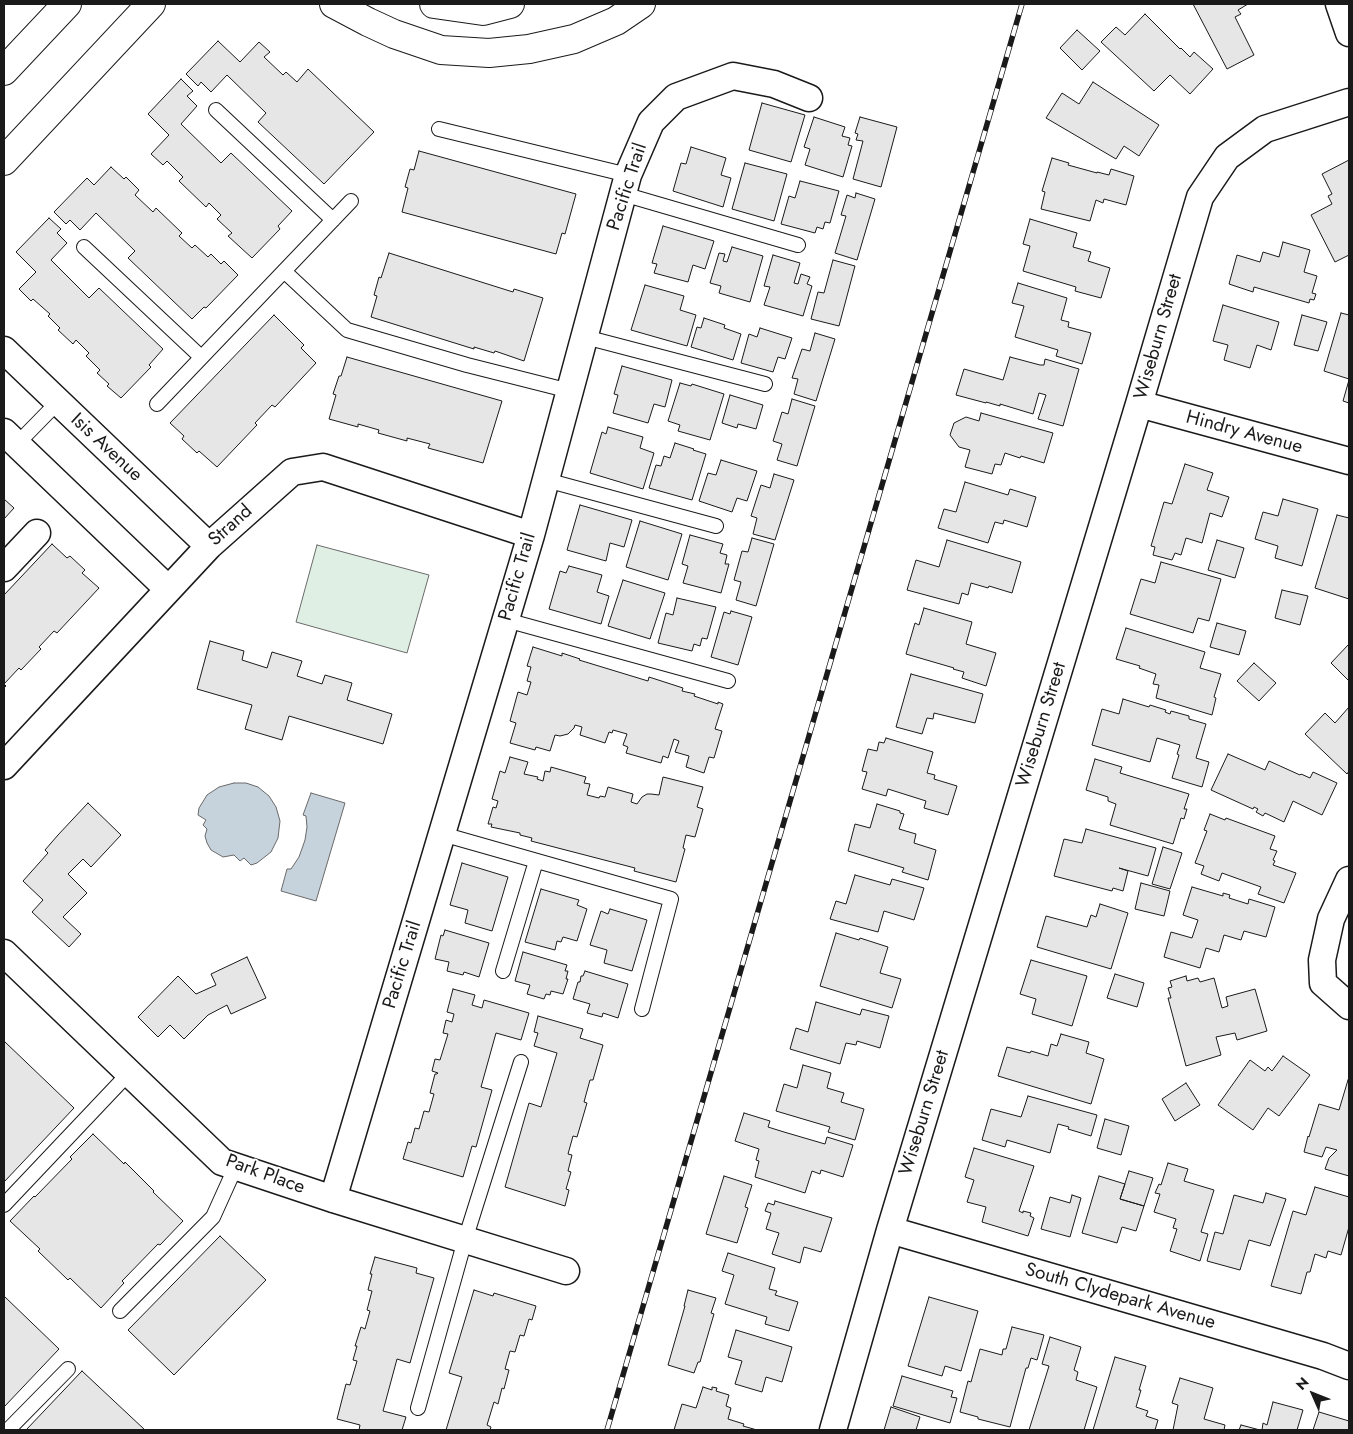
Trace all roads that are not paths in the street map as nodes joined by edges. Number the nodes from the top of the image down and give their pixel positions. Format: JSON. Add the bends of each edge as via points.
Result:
{"nodes":[{"id":1,"x":67,"y":4,"type":"edge"},
{"id":2,"x":152,"y":4,"type":"edge"},
{"id":3,"x":334,"y":4,"type":"edge"},
{"id":4,"x":434,"y":4,"type":"edge"},
{"id":5,"x":510,"y":4,"type":"edge"},
{"id":6,"x":641,"y":4,"type":"edge"},
{"id":7,"x":1339,"y":4,"type":"edge"},
{"id":8,"x":1349,"y":33,"type":"edge"},
{"id":9,"x":4,"y":71,"type":"edge"},
{"id":10,"x":809,"y":98,"type":"dead end"},
{"id":11,"x":1349,"y":102,"type":"edge"},
{"id":12,"x":216,"y":110,"type":"dead end"},
{"id":13,"x":439,"y":129,"type":"dead end"},
{"id":14,"x":4,"y":160,"type":"edge"},
{"id":15,"x":626,"y":185,"type":"junction"},
{"id":16,"x":351,"y":201,"type":"dead end"},
{"id":17,"x":333,"y":220,"type":"junction"},
{"id":18,"x":798,"y":245,"type":"dead end"},
{"id":19,"x":84,"y":248,"type":"dead end"},
{"id":20,"x":284,"y":272,"type":"junction"},
{"id":21,"x":584,"y":337,"type":"junction"},
{"id":22,"x":4,"y":350,"type":"edge"},
{"id":23,"x":202,"y":357,"type":"junction"},
{"id":24,"x":765,"y":384,"type":"dead end"},
{"id":25,"x":570,"y":391,"type":"junction"},
{"id":26,"x":58,"y":402,"type":"junction"},
{"id":27,"x":157,"y":404,"type":"dead end"},
{"id":28,"x":1139,"y":404,"type":"junction"},
{"id":29,"x":10,"y":438,"type":"edge"},
{"id":30,"x":1349,"y":461,"type":"edge"},
{"id":31,"x":546,"y":480,"type":"junction"},
{"id":32,"x":716,"y":526,"type":"dead end"},
{"id":33,"x":37,"y":533,"type":"dead end"},
{"id":34,"x":531,"y":535,"type":"junction"},
{"id":35,"x":209,"y":546,"type":"junction"},
{"id":36,"x":4,"y":568,"type":"edge"},
{"id":37,"x":168,"y":589,"type":"junction"},
{"id":38,"x":506,"y":620,"type":"junction"},
{"id":39,"x":728,"y":681,"type":"dead end"},
{"id":40,"x":4,"y":766,"type":"edge"},
{"id":41,"x":442,"y":834,"type":"junction"},
{"id":42,"x":536,"y":861,"type":"junction"},
{"id":43,"x":1349,"y":880,"type":"edge"},
{"id":44,"x":10,"y":963,"type":"edge"},
{"id":45,"x":503,"y":971,"type":"dead end"},
{"id":46,"x":1342,"y":1000,"type":"edge"},
{"id":47,"x":642,"y":1009,"type":"dead end"},
{"id":48,"x":520,"y":1062,"type":"dead end"},
{"id":49,"x":129,"y":1073,"type":"junction"},
{"id":50,"x":236,"y":1166,"type":"junction"},
{"id":51,"x":334,"y":1199,"type":"junction"},
{"id":52,"x":4,"y":1205,"type":"edge"},
{"id":53,"x":890,"y":1230,"type":"junction"},
{"id":54,"x":464,"y":1240,"type":"junction"},
{"id":55,"x":566,"y":1271,"type":"dead end"},
{"id":56,"x":120,"y":1311,"type":"dead end"},
{"id":57,"x":1349,"y":1366,"type":"edge"},
{"id":58,"x":68,"y":1369,"type":"dead end"},
{"id":59,"x":418,"y":1408,"type":"dead end"},
{"id":60,"x":8,"y":1430,"type":"edge"},
{"id":61,"x":833,"y":1430,"type":"edge"}],
"edges":[{"from":1,"to":9,"type":"main road"},
{"from":2,"to":14,"type":"main road"},
{"from":3,"to":6,"type":"main road","via":[[394,34],[441,50],[489,53],[529,49],[574,39],[616,21]]},
{"from":4,"to":5,"type":"main road","via":[[483,11]]},
{"from":7,"to":8,"type":"street"},
{"from":10,"to":15,"type":"street","name":"Pacific Trail","via":[[774,84],[733,76],[676,97],[651,122]]},
{"from":11,"to":28,"type":"street","name":"Wiseburn Street","via":[[1266,129],[1227,157],[1200,197]]},
{"from":12,"to":17,"type":"lane"},
{"from":13,"to":15,"type":"lane"},
{"from":15,"to":18,"type":"lane"},
{"from":15,"to":21,"type":"street","name":"Pacific Trail"},
{"from":16,"to":17,"type":"lane"},
{"from":17,"to":20,"type":"lane"},
{"from":19,"to":23,"type":"lane"},
{"from":20,"to":23,"type":"lane"},
{"from":20,"to":25,"type":"lane","via":[[347,330]]},
{"from":21,"to":24,"type":"lane"},
{"from":21,"to":25,"type":"street","name":"Pacific Trail"},
{"from":22,"to":26,"type":"street","name":"Isis Avenue"},
{"from":23,"to":27,"type":"lane"},
{"from":25,"to":31,"type":"street","name":"Pacific Trail"},
{"from":26,"to":29,"type":"lane"},
{"from":26,"to":35,"type":"street","name":"Isis Avenue"},
{"from":28,"to":30,"type":"street","name":"Hindry Avenue"},
{"from":28,"to":53,"type":"street","name":"Wiseburn Street"},
{"from":29,"to":37,"type":"street"},
{"from":31,"to":32,"type":"lane"},
{"from":31,"to":34,"type":"street","name":"Pacific Trail"},
{"from":33,"to":36,"type":"street"},
{"from":34,"to":35,"type":"street","name":"Strand","via":[[323,468],[292,472]]},
{"from":34,"to":38,"type":"street","name":"Pacific Trail"},
{"from":35,"to":37,"type":"street","name":"Strand"},
{"from":37,"to":40,"type":"street","name":"Strand"},
{"from":38,"to":39,"type":"lane"},
{"from":38,"to":41,"type":"street","name":"Pacific Trail"},
{"from":41,"to":42,"type":"lane"},
{"from":41,"to":51,"type":"street","name":"Pacific Trail"},
{"from":42,"to":45,"type":"lane"},
{"from":42,"to":47,"type":"lane","via":[[671,899]]},
{"from":43,"to":46,"type":"street","via":[[1331,919],[1322,960],[1323,983]]},
{"from":44,"to":49,"type":"street","name":"Park Place"},
{"from":48,"to":54,"type":"lane"},
{"from":49,"to":50,"type":"street","name":"Park Place","via":[[222,1162]]},
{"from":49,"to":52,"type":"lane"},
{"from":50,"to":51,"type":"street","name":"Park Place"},
{"from":50,"to":56,"type":"lane","via":[[213,1217]]},
{"from":51,"to":54,"type":"street","name":"Park Place"},
{"from":53,"to":57,"type":"street","name":"South Clydepark Avenue"},
{"from":53,"to":61,"type":"street","name":"Wiseburn Street"},
{"from":54,"to":55,"type":"street","name":"Park Place"},
{"from":54,"to":59,"type":"lane"},
{"from":58,"to":60,"type":"lane"}]}
